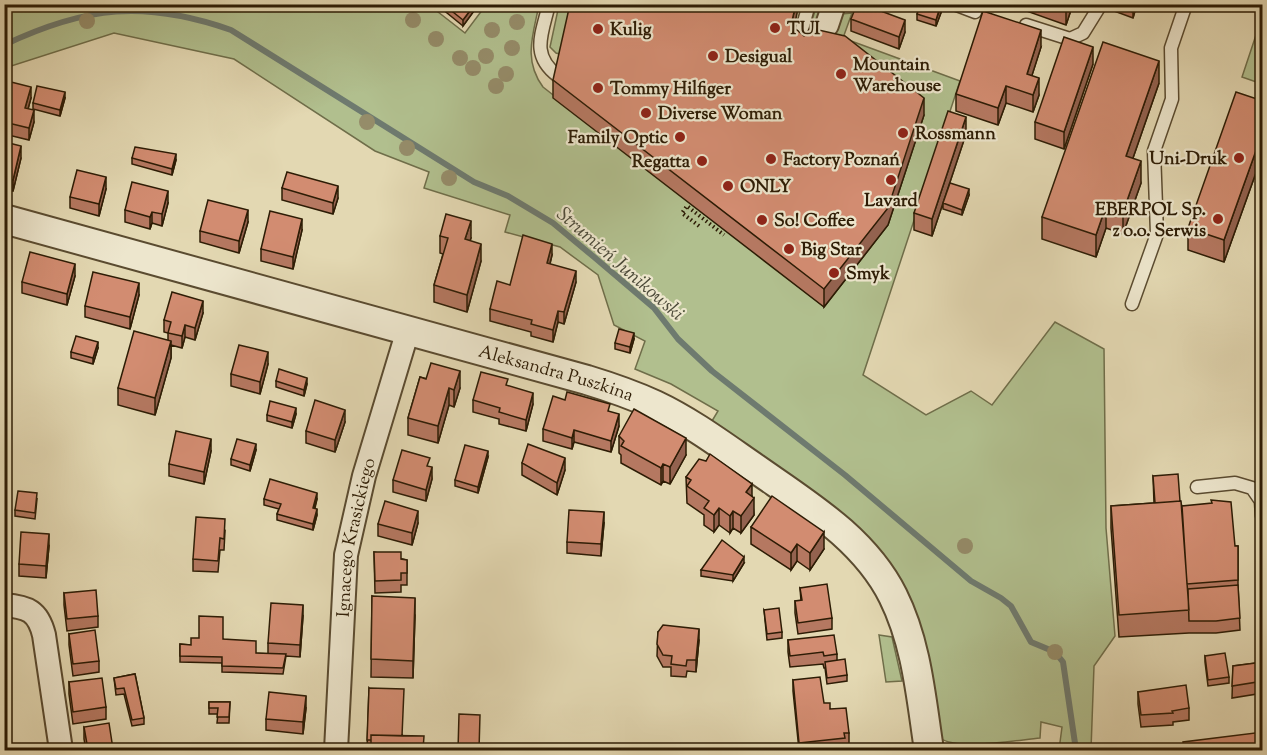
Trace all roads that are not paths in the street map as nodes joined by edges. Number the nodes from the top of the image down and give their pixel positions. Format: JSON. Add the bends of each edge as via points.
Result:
{"nodes":[{"id":1,"x":549,"y":4,"type":"edge"},
{"id":2,"x":808,"y":4,"type":"edge"},
{"id":3,"x":954,"y":4,"type":"edge"},
{"id":4,"x":978,"y":4,"type":"edge"},
{"id":5,"x":1101,"y":4,"type":"edge"},
{"id":6,"x":1186,"y":4,"type":"edge"},
{"id":7,"x":1012,"y":21,"type":"edge"},
{"id":8,"x":797,"y":47,"type":"edge"},
{"id":9,"x":558,"y":76,"type":"edge"},
{"id":10,"x":4,"y":219,"type":"edge"},
{"id":11,"x":1132,"y":304,"type":"dead end"},
{"id":12,"x":408,"y":330,"type":"junction"},
{"id":13,"x":1197,"y":487,"type":"dead end"},
{"id":14,"x":1263,"y":516,"type":"edge"},
{"id":15,"x":4,"y":605,"type":"edge"},
{"id":16,"x":61,"y":750,"type":"edge"},
{"id":17,"x":336,"y":750,"type":"edge"},
{"id":18,"x":929,"y":750,"type":"edge"}],
"edges":[{"from":1,"to":9,"type":"lane","via":[[540,55]]},
{"from":2,"to":8,"type":"lane"},
{"from":3,"to":4,"type":"lane","via":[[975,12]]},
{"from":5,"to":7,"type":"lane","via":[[1083,33],[1070,39]]},
{"from":6,"to":11,"type":"lane","via":[[1170,57],[1172,99],[1154,151],[1157,234]]},
{"from":10,"to":12,"type":"street","name":"Aleksandra Puszkina"},
{"from":12,"to":17,"type":"street","name":"Ignacego Krasickiego","via":[[364,476],[346,555]]},
{"from":12,"to":18,"type":"street","name":"Aleksandra Puszkina","via":[[597,383],[655,405],[700,431],[830,522],[872,564],[899,608],[913,648]]},
{"from":13,"to":14,"type":"lane","via":[[1235,483],[1252,488],[1261,501]]},
{"from":15,"to":16,"type":"street","via":[[28,608],[39,618]]}]}
